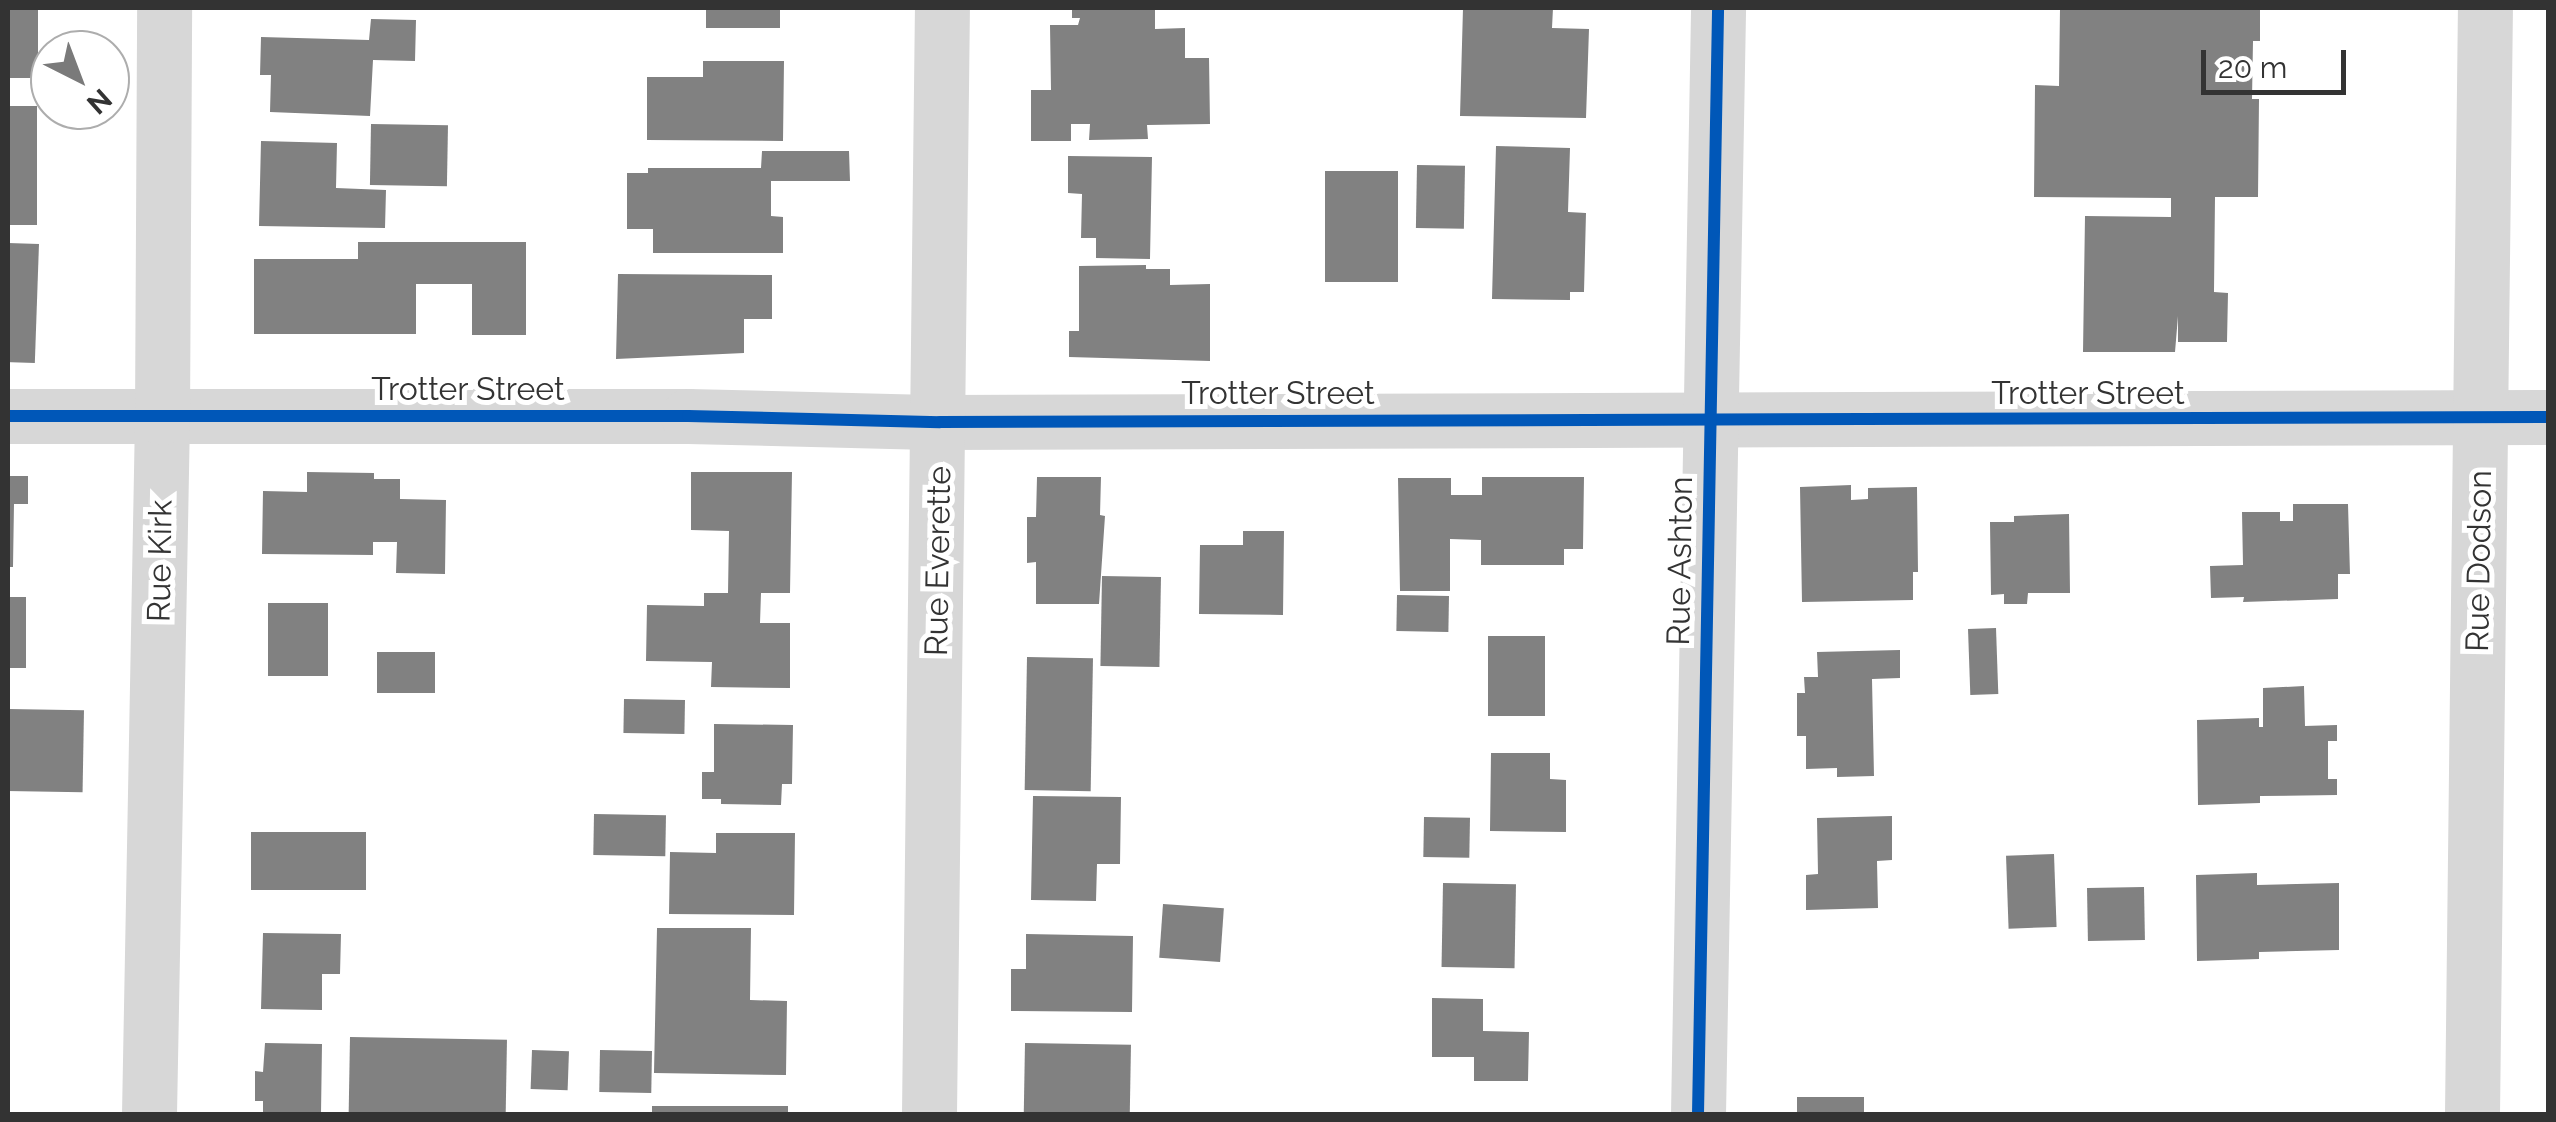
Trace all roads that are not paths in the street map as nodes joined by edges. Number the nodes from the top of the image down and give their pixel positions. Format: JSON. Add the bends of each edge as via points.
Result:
{"nodes":[{"id":1,"x":164,"y":8,"type":"edge"},
{"id":2,"x":942,"y":8,"type":"edge"},
{"id":3,"x":1718,"y":8,"type":"edge"},
{"id":4,"x":2485,"y":8,"type":"edge"},
{"id":5,"x":8,"y":416,"type":"edge"},
{"id":6,"x":162,"y":417,"type":"junction"},
{"id":7,"x":2548,"y":417,"type":"edge"},
{"id":8,"x":1710,"y":420,"type":"junction"},
{"id":9,"x":2481,"y":420,"type":"junction"},
{"id":10,"x":940,"y":422,"type":"junction"},
{"id":11,"x":149,"y":1114,"type":"edge"},
{"id":12,"x":929,"y":1114,"type":"edge"},
{"id":13,"x":1698,"y":1114,"type":"edge"},
{"id":14,"x":2472,"y":1114,"type":"edge"}],
"edges":[{"from":1,"to":6,"type":"street","name":"Rue Kirk"},
{"from":2,"to":10,"type":"street","name":"Rue Everette"},
{"from":3,"to":8,"type":"street","name":"Rue Ashton"},
{"from":4,"to":9,"type":"street","name":"Rue Dodson"},
{"from":5,"to":6,"type":"street","name":"Trotter Street"},
{"from":6,"to":10,"type":"street","name":"Trotter Street"},
{"from":6,"to":11,"type":"street","name":"Rue Kirk"},
{"from":7,"to":9,"type":"street","name":"Trotter Street"},
{"from":8,"to":9,"type":"street","name":"Trotter Street"},
{"from":8,"to":10,"type":"street","name":"Trotter Street"},
{"from":8,"to":13,"type":"street","name":"Rue Ashton"},
{"from":9,"to":14,"type":"street","name":"Rue Dodson"},
{"from":10,"to":12,"type":"street","name":"Rue Everette"}]}
